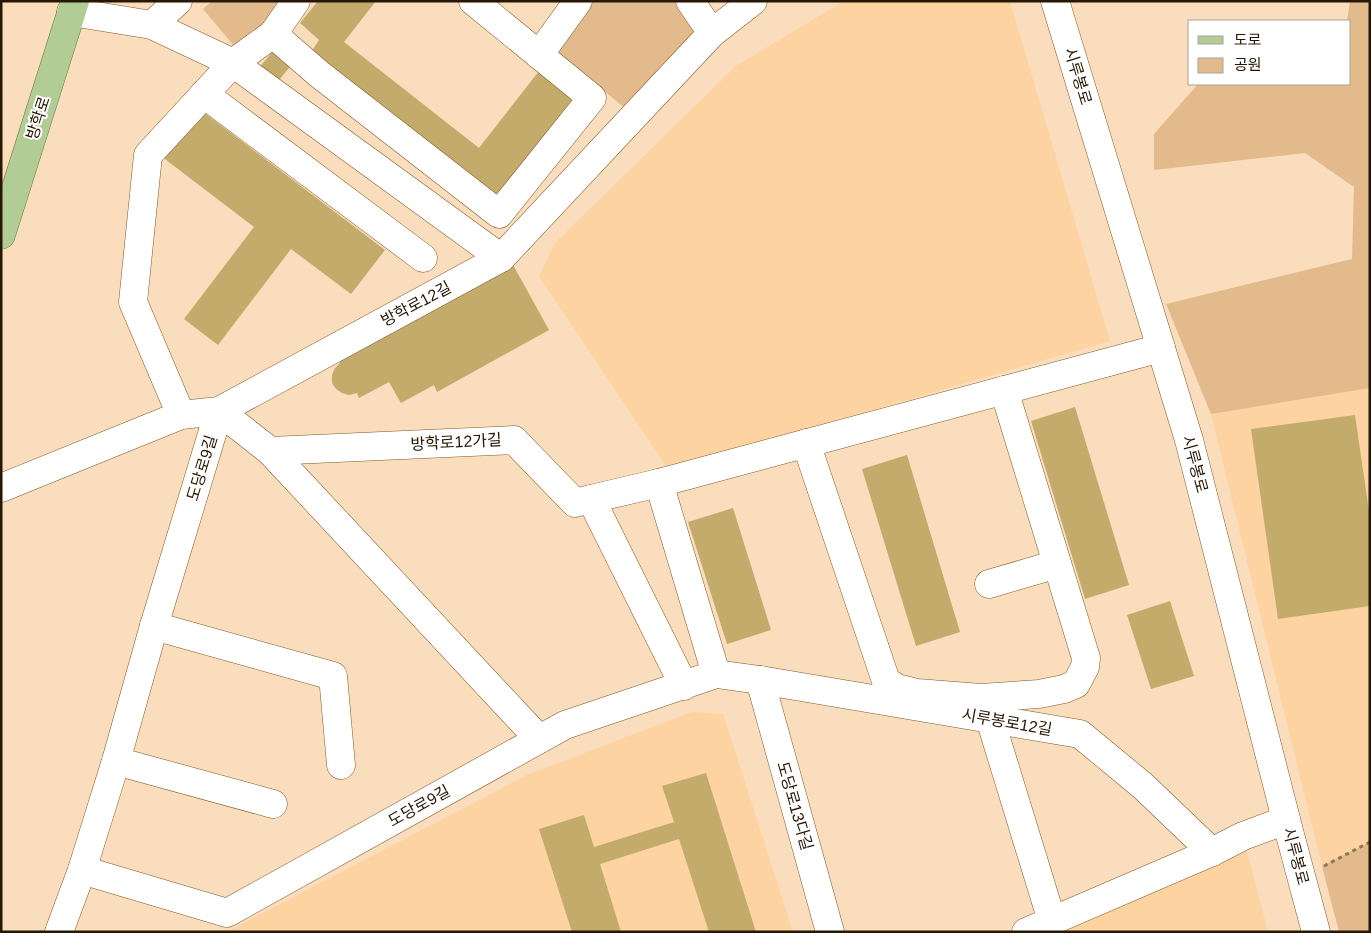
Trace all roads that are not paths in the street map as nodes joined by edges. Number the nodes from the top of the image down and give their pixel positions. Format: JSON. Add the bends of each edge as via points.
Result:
{"nodes":[{"id":1,"x":178,"y":1,"type":"edge"},
{"id":2,"x":296,"y":1,"type":"edge"},
{"id":3,"x":473,"y":1,"type":"edge"},
{"id":4,"x":578,"y":1,"type":"edge"},
{"id":5,"x":690,"y":1,"type":"edge"},
{"id":6,"x":753,"y":1,"type":"edge"},
{"id":7,"x":1055,"y":1,"type":"edge"},
{"id":8,"x":73,"y":7,"type":"edge"},
{"id":9,"x":152,"y":25,"type":"junction"},
{"id":10,"x":712,"y":33,"type":"junction"},
{"id":11,"x":273,"y":34,"type":"junction"},
{"id":12,"x":539,"y":55,"type":"junction"},
{"id":13,"x":233,"y":63,"type":"junction"},
{"id":14,"x":204,"y":94,"type":"junction"},
{"id":15,"x":1,"y":235,"type":"edge"},
{"id":16,"x":422,"y":258,"type":"dead end"},
{"id":17,"x":501,"y":258,"type":"junction"},
{"id":18,"x":1161,"y":348,"type":"junction"},
{"id":19,"x":1004,"y":390,"type":"junction"},
{"id":20,"x":219,"y":411,"type":"junction"},
{"id":21,"x":181,"y":415,"type":"junction"},
{"id":22,"x":806,"y":443,"type":"junction"},
{"id":23,"x":270,"y":450,"type":"junction"},
{"id":24,"x":659,"y":483,"type":"junction"},
{"id":25,"x":1,"y":488,"type":"edge"},
{"id":26,"x":591,"y":499,"type":"junction"},
{"id":27,"x":1057,"y":564,"type":"junction"},
{"id":28,"x":989,"y":584,"type":"dead end"},
{"id":29,"x":154,"y":626,"type":"junction"},
{"id":30,"x":716,"y":674,"type":"junction"},
{"id":31,"x":760,"y":680,"type":"junction"},
{"id":32,"x":684,"y":686,"type":"junction"},
{"id":33,"x":990,"y":719,"type":"junction"},
{"id":34,"x":539,"y":739,"type":"junction"},
{"id":35,"x":116,"y":761,"type":"junction"},
{"id":36,"x":341,"y":765,"type":"dead end"},
{"id":37,"x":273,"y":804,"type":"dead end"},
{"id":38,"x":1286,"y":820,"type":"junction"},
{"id":39,"x":1212,"y":852,"type":"junction"},
{"id":40,"x":82,"y":870,"type":"junction"},
{"id":41,"x":1052,"y":921,"type":"junction"},
{"id":42,"x":59,"y":932,"type":"edge"},
{"id":43,"x":830,"y":932,"type":"edge"},
{"id":44,"x":1026,"y":932,"type":"edge"},
{"id":45,"x":1316,"y":932,"type":"edge"}],
"edges":[{"from":1,"to":9,"type":"street"},
{"from":2,"to":11,"type":"street"},
{"from":3,"to":12,"type":"street"},
{"from":4,"to":12,"type":"street"},
{"from":5,"to":10,"type":"street"},
{"from":6,"to":10,"type":"street","name":"방학로12길"},
{"from":7,"to":18,"type":"street","name":"시루봉로"},
{"from":8,"to":9,"type":"street"},
{"from":8,"to":15,"type":"main road","name":"방학로"},
{"from":9,"to":13,"type":"street"},
{"from":10,"to":17,"type":"street","name":"방학로12길"},
{"from":11,"to":12,"type":"street","via":[[319,74],[499,214],[592,98]]},
{"from":11,"to":13,"type":"street"},
{"from":13,"to":14,"type":"street"},
{"from":13,"to":17,"type":"street"},
{"from":14,"to":16,"type":"street"},
{"from":14,"to":21,"type":"street","via":[[148,155],[133,302]]},
{"from":17,"to":20,"type":"street","name":"방학로12길"},
{"from":18,"to":19,"type":"street"},
{"from":18,"to":38,"type":"street","name":"시루봉로","via":[[1189,440]]},
{"from":19,"to":22,"type":"street"},
{"from":19,"to":27,"type":"street"},
{"from":20,"to":21,"type":"street","name":"방학로12길"},
{"from":20,"to":23,"type":"street"},
{"from":20,"to":29,"type":"street","name":"도당로9길"},
{"from":21,"to":25,"type":"street","name":"방학로12길"},
{"from":22,"to":24,"type":"street"},
{"from":22,"to":27,"type":"street","via":[[886,681],[897,688],[917,694],[981,698],[1039,694],[1076,684],[1086,658]]},
{"from":23,"to":26,"type":"street","name":"방학로12가길","via":[[514,440],[575,503]]},
{"from":23,"to":34,"type":"street"},
{"from":24,"to":26,"type":"street"},
{"from":24,"to":30,"type":"street"},
{"from":26,"to":32,"type":"street"},
{"from":27,"to":28,"type":"street"},
{"from":29,"to":35,"type":"street","name":"도당로9길"},
{"from":29,"to":36,"type":"street","via":[[333,676]]},
{"from":30,"to":31,"type":"street","name":"도당로9길"},
{"from":30,"to":32,"type":"street","name":"도당로9길"},
{"from":31,"to":33,"type":"street","name":"시루봉로12길"},
{"from":31,"to":43,"type":"street","name":"도당로13다길"},
{"from":32,"to":34,"type":"street","name":"도당로9길","via":[[565,725]]},
{"from":33,"to":39,"type":"street","name":"시루봉로12길","via":[[1080,734],[1143,786]]},
{"from":33,"to":41,"type":"street"},
{"from":34,"to":40,"type":"street","name":"도당로9길","via":[[227,913]]},
{"from":35,"to":37,"type":"street"},
{"from":35,"to":40,"type":"street","name":"도당로9길"},
{"from":38,"to":39,"type":"street"},
{"from":38,"to":45,"type":"street","name":"시루봉로"},
{"from":39,"to":41,"type":"street"},
{"from":40,"to":42,"type":"street","name":"도당로9길"},
{"from":41,"to":44,"type":"street"}]}
